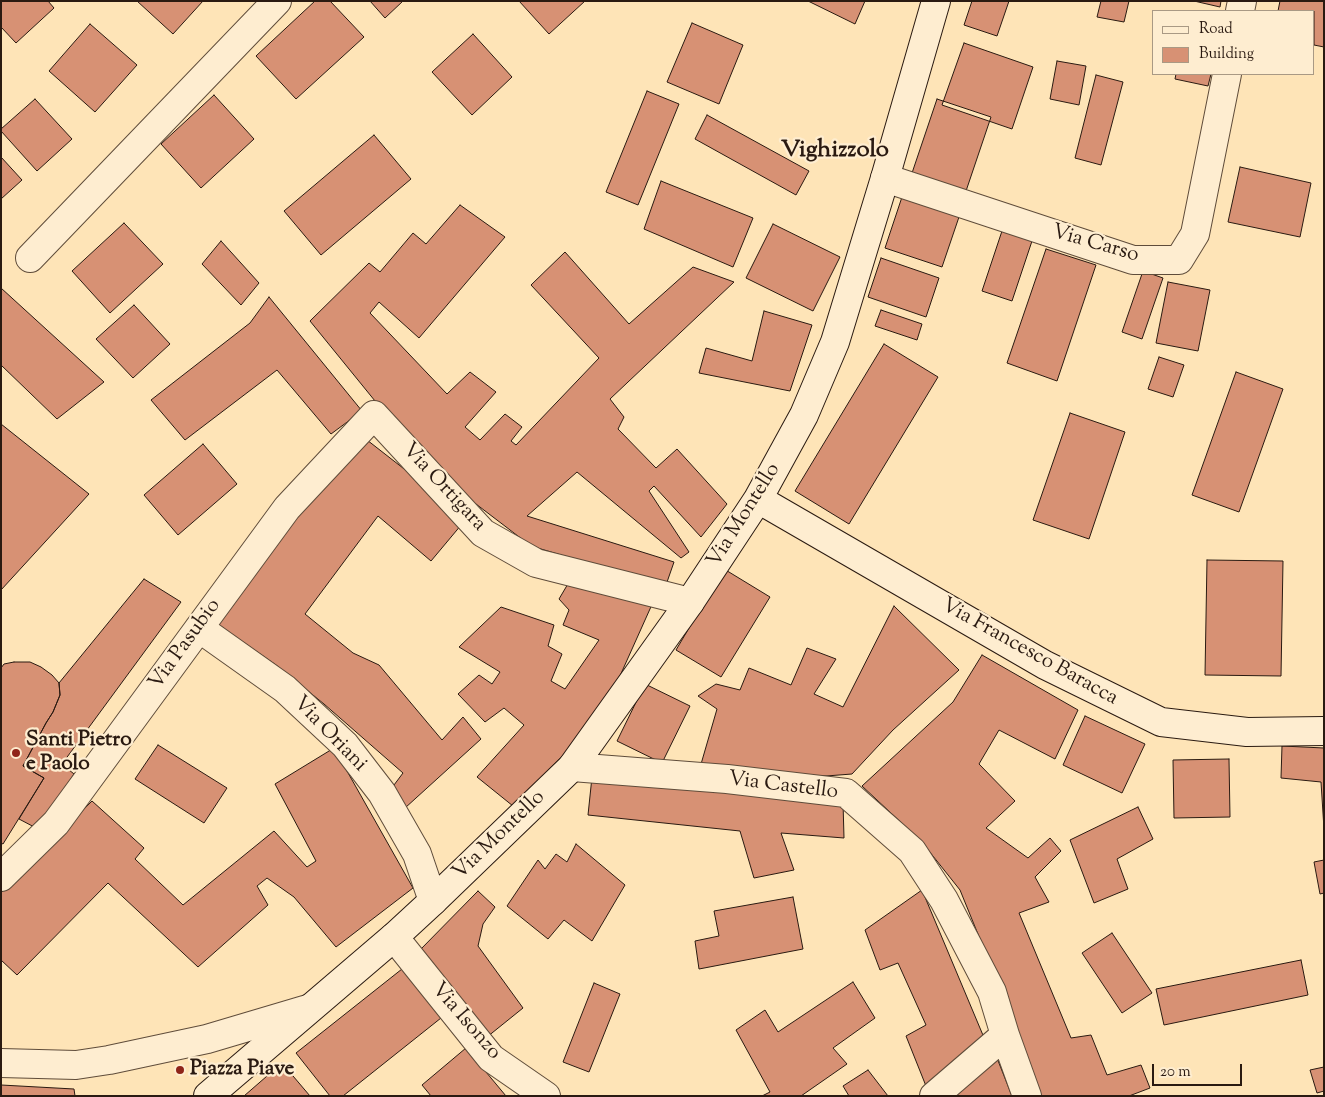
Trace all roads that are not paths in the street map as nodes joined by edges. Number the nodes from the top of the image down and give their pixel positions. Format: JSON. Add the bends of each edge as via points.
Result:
{"nodes":[{"id":1,"x":277,"y":1,"type":"edge"},
{"id":2,"x":936,"y":1,"type":"edge"},
{"id":3,"x":1227,"y":75,"type":"edge"},
{"id":4,"x":885,"y":178,"type":"junction"},
{"id":5,"x":30,"y":258,"type":"dead end"},
{"id":6,"x":374,"y":415,"type":"joint"},
{"id":7,"x":758,"y":499,"type":"junction"},
{"id":8,"x":690,"y":602,"type":"junction"},
{"id":9,"x":199,"y":628,"type":"junction"},
{"id":10,"x":1324,"y":731,"type":"edge"},
{"id":11,"x":572,"y":767,"type":"junction"},
{"id":12,"x":1,"y":876,"type":"edge"},
{"id":13,"x":433,"y":901,"type":"junction"},
{"id":14,"x":394,"y":938,"type":"junction"},
{"id":15,"x":308,"y":1010,"type":"junction"},
{"id":16,"x":1005,"y":1035,"type":"junction"},
{"id":17,"x":1,"y":1063,"type":"edge"},
{"id":18,"x":208,"y":1096,"type":"edge"},
{"id":19,"x":546,"y":1096,"type":"edge"},
{"id":20,"x":934,"y":1096,"type":"edge"},
{"id":21,"x":1027,"y":1096,"type":"edge"}],
"edges":[{"from":1,"to":5,"type":"street"},
{"from":2,"to":4,"type":"street","name":"Via Montello"},
{"from":3,"to":4,"type":"street","name":"Via Carso","via":[[1195,234],[1179,260],[1133,260]]},
{"from":4,"to":7,"type":"street","name":"Via Montello","via":[[835,342],[804,415]]},
{"from":6,"to":8,"type":"street","name":"Via Ortigara","via":[[483,533],[536,563]]},
{"from":6,"to":9,"type":"street","name":"Via Pasubio","via":[[287,508]]},
{"from":7,"to":8,"type":"street","name":"Via Montello"},
{"from":7,"to":10,"type":"street","name":"Via Francesco Baracca","via":[[1045,665],[1161,722],[1247,732]]},
{"from":8,"to":11,"type":"street","name":"Via Montello"},
{"from":9,"to":12,"type":"street","name":"Via Pasubio","via":[[56,823]]},
{"from":9,"to":13,"type":"street","name":"Via Oriani","via":[[285,689],[345,745],[382,793],[417,854]]},
{"from":11,"to":13,"type":"street","name":"Via Montello"},
{"from":11,"to":16,"type":"street","name":"Via Castello","via":[[727,779],[846,793],[912,850],[944,900],[992,992]]},
{"from":13,"to":14,"type":"street","name":"Via Montello"},
{"from":14,"to":15,"type":"street"},
{"from":14,"to":19,"type":"street","name":"Via Isonzo","via":[[491,1058]]},
{"from":15,"to":17,"type":"street","via":[[207,1039],[76,1066]]},
{"from":15,"to":18,"type":"street"},
{"from":16,"to":20,"type":"street"},
{"from":16,"to":21,"type":"street","name":"Via Castello"}]}
